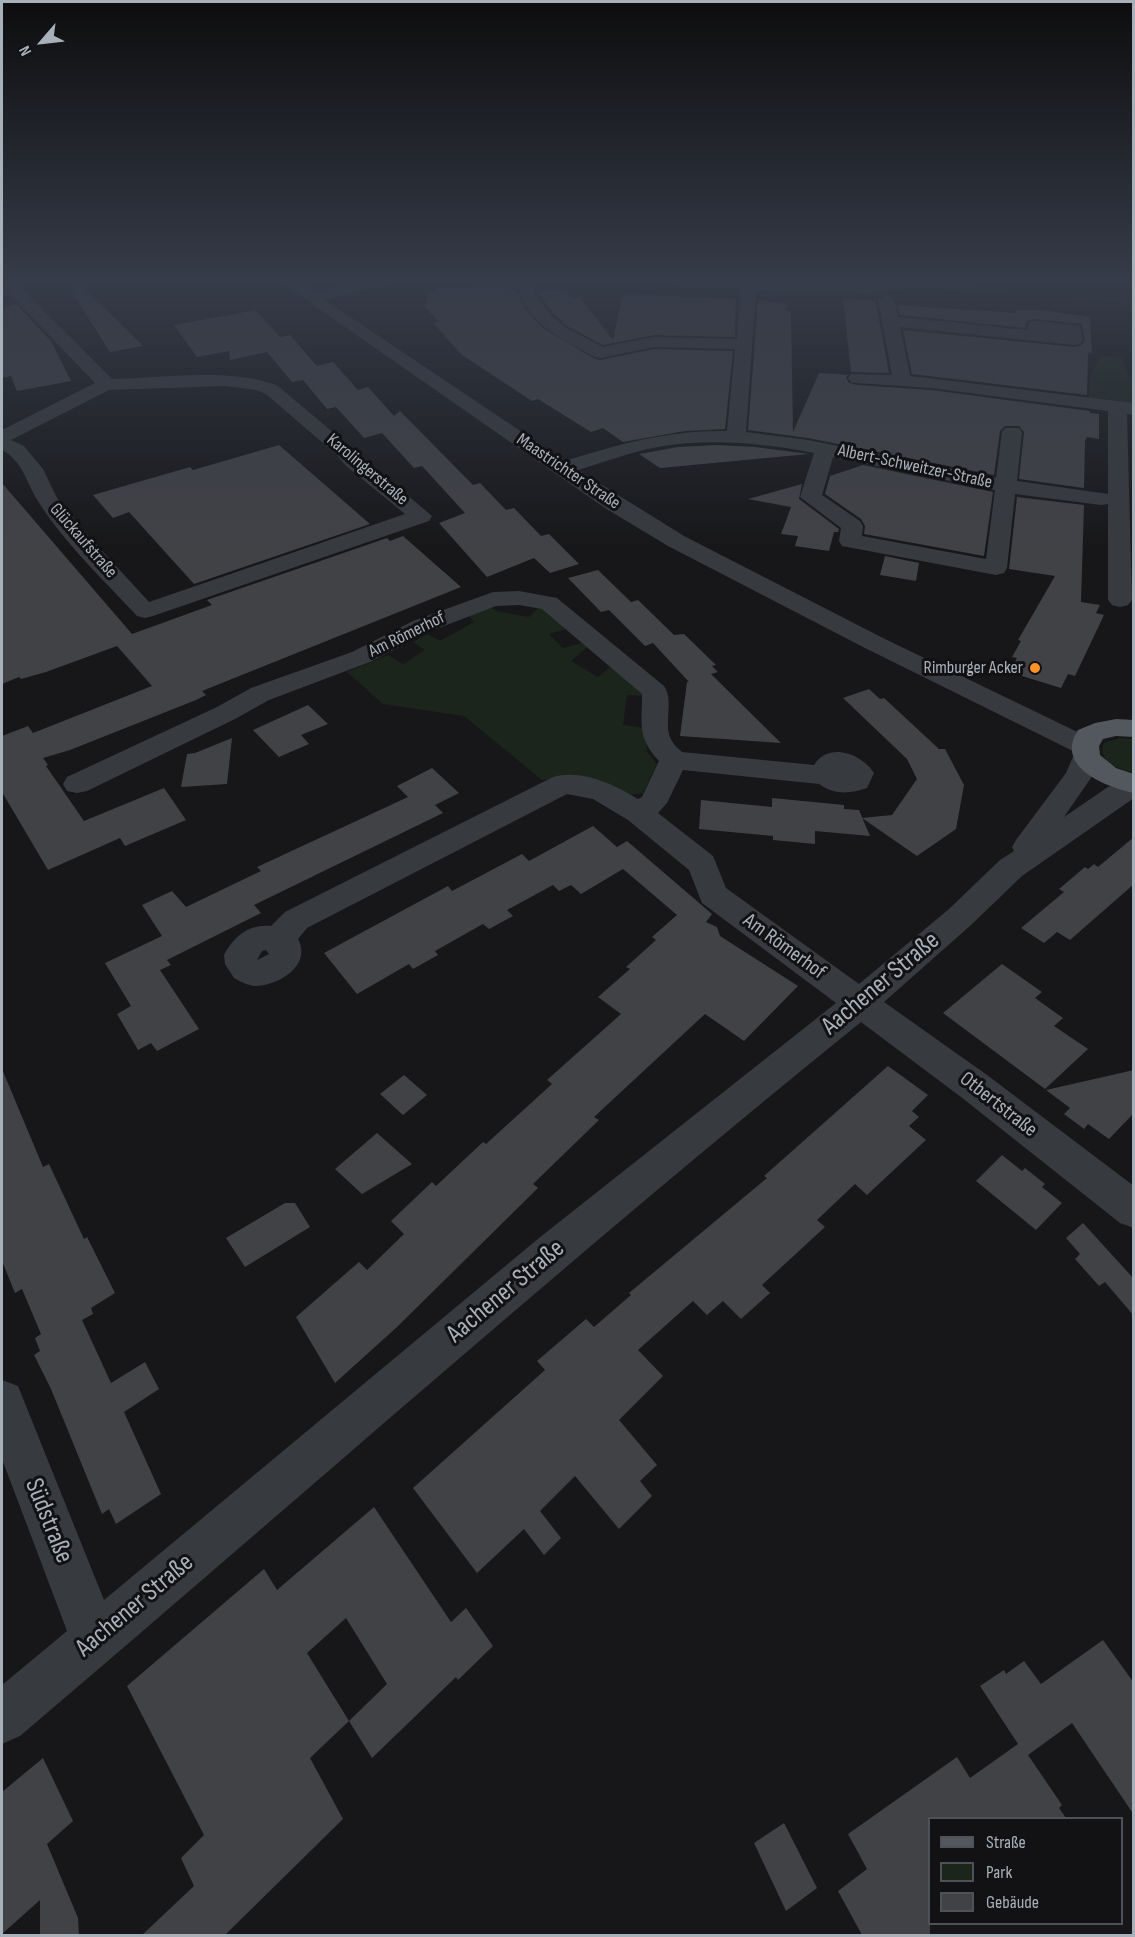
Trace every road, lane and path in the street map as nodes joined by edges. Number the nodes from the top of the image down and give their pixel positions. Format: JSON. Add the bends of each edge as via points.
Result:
{"nodes":[{"id":1,"x":94,"y":371,"type":"edge"},
{"id":2,"x":421,"y":371,"type":"edge"},
{"id":3,"x":740,"y":371,"type":"edge"},
{"id":4,"x":900,"y":371,"type":"edge"},
{"id":5,"x":857,"y":378,"type":"dead end"},
{"id":6,"x":902,"y":381,"type":"junction"},
{"id":7,"x":107,"y":385,"type":"junction"},
{"id":8,"x":1125,"y":408,"type":"edge"},
{"id":9,"x":1012,"y":432,"type":"dead end"},
{"id":10,"x":2,"y":437,"type":"edge"},
{"id":11,"x":736,"y":437,"type":"junction"},
{"id":12,"x":2,"y":442,"type":"edge"},
{"id":13,"x":825,"y":449,"type":"junction"},
{"id":14,"x":564,"y":468,"type":"junction"},
{"id":15,"x":1004,"y":486,"type":"junction"},
{"id":16,"x":1101,"y":500,"type":"dead end"},
{"id":17,"x":1120,"y":600,"type":"dead end"},
{"id":18,"x":145,"y":611,"type":"joint"},
{"id":19,"x":1132,"y":728,"type":"edge"},
{"id":20,"x":1089,"y":744,"type":"junction"},
{"id":21,"x":674,"y":760,"type":"junction"},
{"id":22,"x":826,"y":775,"type":"dead end"},
{"id":23,"x":77,"y":784,"type":"dead end"},
{"id":24,"x":1134,"y":786,"type":"edge"},
{"id":25,"x":638,"y":813,"type":"junction"},
{"id":26,"x":1011,"y":868,"type":"junction"},
{"id":27,"x":278,"y":940,"type":"dead end"},
{"id":28,"x":861,"y":1002,"type":"junction"},
{"id":29,"x":1134,"y":1210,"type":"edge"},
{"id":30,"x":2,"y":1402,"type":"edge"},
{"id":31,"x":95,"y":1639,"type":"junction"},
{"id":32,"x":2,"y":1718,"type":"edge"}],
"edges":[{"from":1,"to":7,"type":"street"},
{"from":2,"to":14,"type":"street","name":"Maastrichter Straße"},
{"from":3,"to":11,"type":"street"},
{"from":4,"to":6,"type":"street"},
{"from":5,"to":6,"type":"street"},
{"from":6,"to":8,"type":"street"},
{"from":7,"to":10,"type":"street"},
{"from":7,"to":18,"type":"street","name":"Karolingerstraße","via":[[245,382],[272,390],[421,516]]},
{"from":8,"to":17,"type":"street"},
{"from":9,"to":15,"type":"street","name":"Albert-Schweitzer-Straße"},
{"from":11,"to":13,"type":"street","name":"Albert-Schweitzer-Straße"},
{"from":11,"to":14,"type":"street","name":"Albert-Schweitzer-Straße","via":[[670,439],[607,453]]},
{"from":12,"to":18,"type":"street","name":"Glückaufstraße","via":[[17,450],[74,534]]},
{"from":13,"to":15,"type":"street","name":"Albert-Schweitzer-Straße"},
{"from":13,"to":15,"type":"street","name":"Albert-Schweitzer-Straße","via":[[811,497],[852,526],[850,541],[996,568]]},
{"from":14,"to":20,"type":"street","name":"Maastrichter Straße","via":[[676,541],[735,573]]},
{"from":15,"to":16,"type":"street","name":"Albert-Schweitzer-Straße"},
{"from":19,"to":20,"type":"main road","via":[[1105,728]]},
{"from":20,"to":24,"type":"main road","via":[[1099,771]]},
{"from":20,"to":26,"type":"street","name":"Aachener Straße","via":[[1071,788]]},
{"from":21,"to":22,"type":"street"},
{"from":21,"to":23,"type":"street","name":"Am Römerhof","via":[[658,743],[655,692],[549,603],[505,598],[452,613],[361,657],[260,694]]},
{"from":21,"to":25,"type":"street","via":[[653,803]]},
{"from":24,"to":26,"type":"street","name":"Aachener Straße"},
{"from":25,"to":27,"type":"street","name":"Am Römerhof","via":[[597,788],[563,784],[296,920]]},
{"from":25,"to":28,"type":"street","name":"Am Römerhof","via":[[702,864],[713,895]]},
{"from":26,"to":28,"type":"street","name":"Aachener Straße"},
{"from":28,"to":29,"type":"street","name":"Otbertstraße"},
{"from":28,"to":31,"type":"street","name":"Aachener Straße","via":[[553,1251]]},
{"from":30,"to":31,"type":"street","name":"Südstraße"},
{"from":31,"to":32,"type":"street","name":"Aachener Straße"}]}
